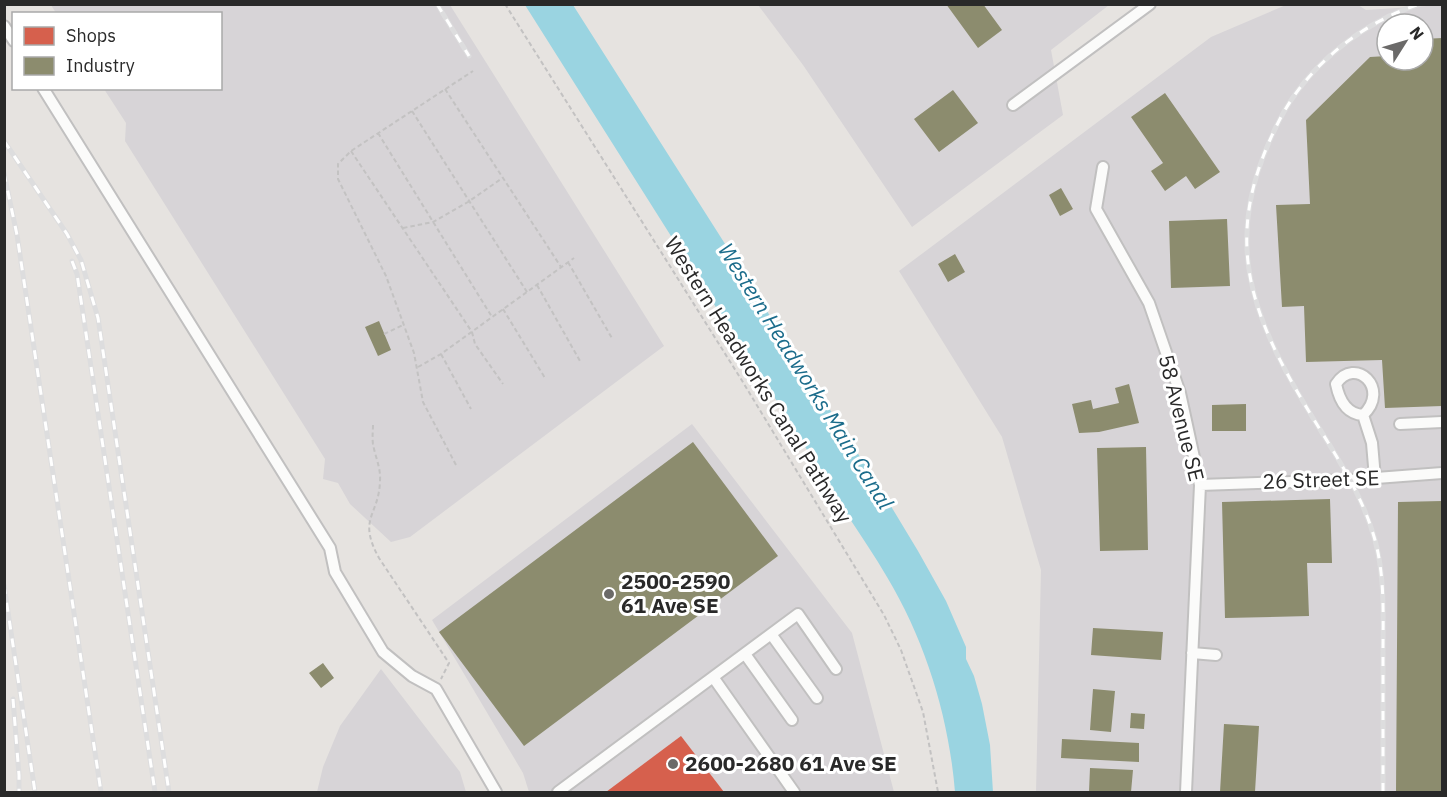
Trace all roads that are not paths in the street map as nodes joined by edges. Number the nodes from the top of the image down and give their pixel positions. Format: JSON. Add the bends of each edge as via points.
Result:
{"nodes":[{"id":1,"x":1150,"y":4,"type":"edge"},
{"id":2,"x":44,"y":90,"type":"edge"},
{"id":3,"x":1013,"y":105,"type":"dead end"},
{"id":4,"x":1103,"y":167,"type":"dead end"},
{"id":5,"x":1363,"y":415,"type":"dead end"},
{"id":6,"x":1443,"y":422,"type":"edge"},
{"id":7,"x":1400,"y":424,"type":"dead end"},
{"id":8,"x":1443,"y":474,"type":"edge"},
{"id":9,"x":1375,"y":478,"type":"junction"},
{"id":10,"x":1200,"y":484,"type":"junction"},
{"id":11,"x":771,"y":634,"type":"junction"},
{"id":12,"x":1192,"y":653,"type":"junction"},
{"id":13,"x":745,"y":654,"type":"junction"},
{"id":14,"x":1215,"y":655,"type":"dead end"},
{"id":15,"x":836,"y":669,"type":"dead end"},
{"id":16,"x":712,"y":677,"type":"junction"},
{"id":17,"x":817,"y":698,"type":"dead end"},
{"id":18,"x":792,"y":720,"type":"dead end"},
{"id":19,"x":496,"y":792,"type":"edge"},
{"id":20,"x":558,"y":792,"type":"edge"},
{"id":21,"x":794,"y":792,"type":"edge"},
{"id":22,"x":1186,"y":792,"type":"edge"}],
"edges":[{"from":1,"to":3,"type":"street"},
{"from":2,"to":19,"type":"street","via":[[330,548],[335,572],[383,652],[412,676],[436,689]]},
{"from":4,"to":10,"type":"street","name":"58 Avenue SE","via":[[1096,209],[1149,303],[1180,393]]},
{"from":5,"to":9,"type":"street","via":[[1372,443]]},
{"from":6,"to":7,"type":"street"},
{"from":8,"to":9,"type":"street","name":"26 Street SE"},
{"from":9,"to":10,"type":"street","name":"26 Street SE"},
{"from":10,"to":12,"type":"street","name":"58 Avenue SE"},
{"from":11,"to":13,"type":"street"},
{"from":11,"to":15,"type":"street","via":[[798,614]]},
{"from":11,"to":17,"type":"street"},
{"from":12,"to":14,"type":"street"},
{"from":12,"to":22,"type":"street","name":"58 Avenue SE"},
{"from":13,"to":16,"type":"street"},
{"from":13,"to":18,"type":"street"},
{"from":16,"to":20,"type":"street"},
{"from":16,"to":21,"type":"street"}]}
